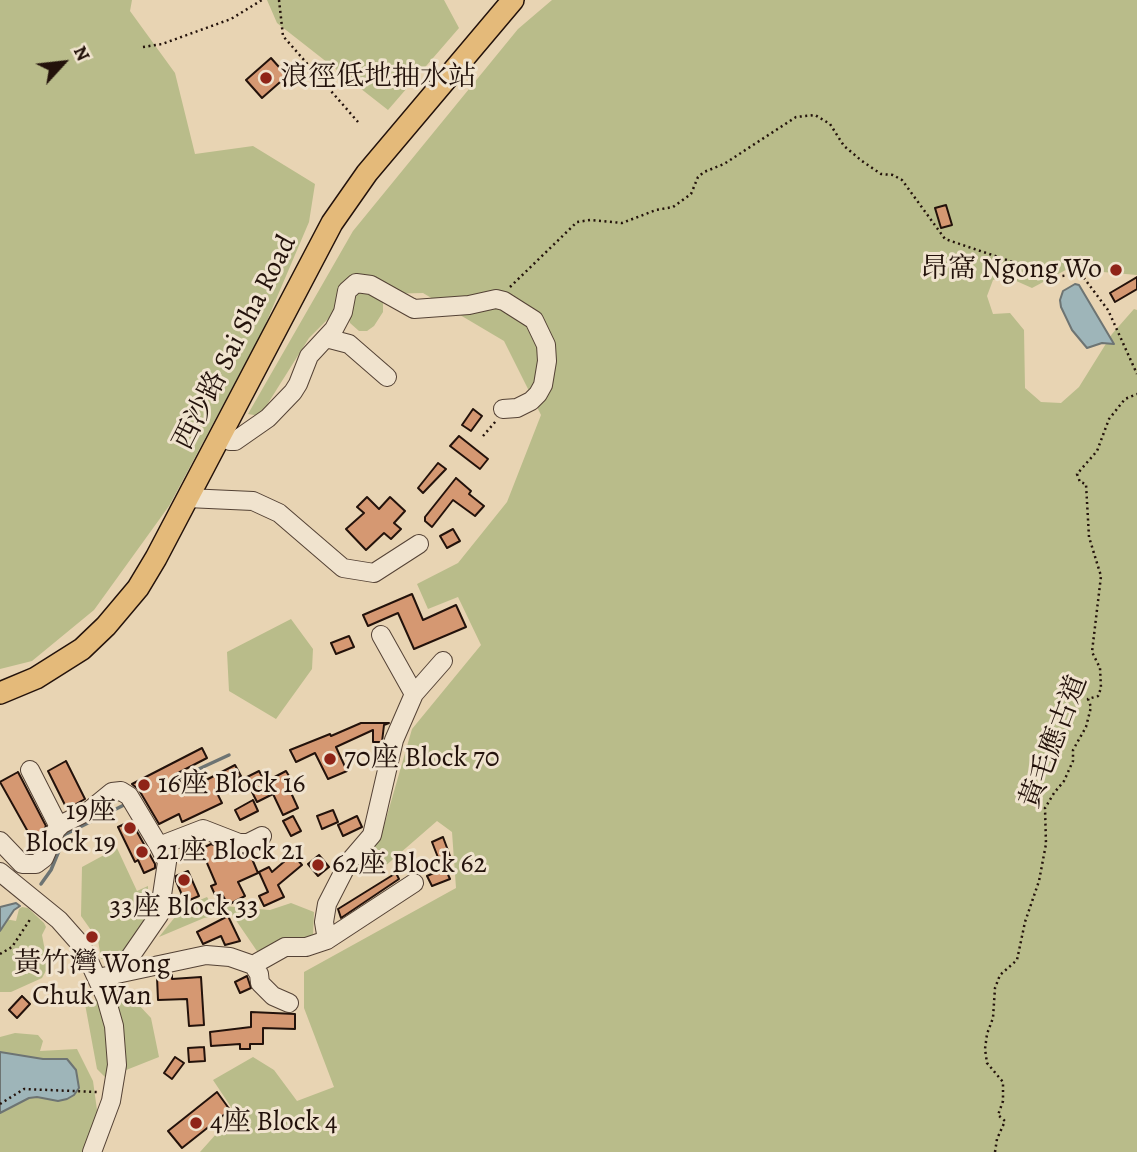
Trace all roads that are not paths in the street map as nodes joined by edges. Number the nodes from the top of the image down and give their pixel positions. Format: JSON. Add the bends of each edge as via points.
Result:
{"nodes":[{"id":1,"x":513,"y":0,"type":"edge"},
{"id":2,"x":326,"y":338,"type":"junction"},
{"id":3,"x":387,"y":377,"type":"dead end"},
{"id":4,"x":499,"y":414,"type":"road end"},
{"id":5,"x":220,"y":436,"type":"junction"},
{"id":6,"x":187,"y":498,"type":"junction"},
{"id":7,"x":419,"y":544,"type":"dead end"},
{"id":8,"x":381,"y":635,"type":"dead end"},
{"id":9,"x":443,"y":660,"type":"dead end"},
{"id":10,"x":0,"y":693,"type":"edge"},
{"id":11,"x":414,"y":694,"type":"junction"},
{"id":12,"x":30,"y":770,"type":"dead end"},
{"id":13,"x":59,"y":827,"type":"junction"},
{"id":14,"x":261,"y":835,"type":"dead end"},
{"id":15,"x":0,"y":841,"type":"edge"},
{"id":16,"x":159,"y":846,"type":"junction"},
{"id":17,"x":0,"y":872,"type":"edge"},
{"id":18,"x":414,"y":883,"type":"dead end"},
{"id":19,"x":327,"y":940,"type":"junction"},
{"id":20,"x":253,"y":965,"type":"junction"},
{"id":21,"x":119,"y":973,"type":"junction"},
{"id":22,"x":98,"y":978,"type":"junction"},
{"id":23,"x":289,"y":1003,"type":"dead end"},
{"id":24,"x":92,"y":1152,"type":"edge"}],
"edges":[{"from":1,"to":5,"type":"main road","name":"西沙路 Sai Sha Road","via":[[337,215]]},
{"from":2,"to":3,"type":"street","via":[[349,344]]},
{"from":2,"to":4,"type":"street","via":[[340,320],[346,291],[356,283],[370,285],[420,312],[498,300],[534,320],[547,356],[538,394]]},
{"from":2,"to":5,"type":"street","via":[[309,356],[296,389],[268,418],[233,442]]},
{"from":5,"to":6,"type":"main road","name":"西沙路 Sai Sha Road"},
{"from":6,"to":7,"type":"street","via":[[253,500],[279,513],[342,568],[374,573]]},
{"from":6,"to":10,"type":"main road","name":"西沙路 Sai Sha Road","via":[[142,581],[106,626],[53,668]]},
{"from":8,"to":11,"type":"street"},
{"from":9,"to":11,"type":"street"},
{"from":11,"to":19,"type":"street","via":[[394,740],[372,835],[348,863],[327,904]]},
{"from":12,"to":13,"type":"street"},
{"from":13,"to":15,"type":"street","via":[[44,858],[36,864],[22,864]]},
{"from":13,"to":16,"type":"street","via":[[112,792],[121,791]]},
{"from":14,"to":16,"type":"street","via":[[239,843],[203,829]]},
{"from":16,"to":21,"type":"street","via":[[167,862],[162,906]]},
{"from":17,"to":22,"type":"street","via":[[59,920],[85,950]]},
{"from":18,"to":19,"type":"street"},
{"from":19,"to":20,"type":"street","via":[[285,947]]},
{"from":20,"to":21,"type":"street","via":[[206,955]]},
{"from":20,"to":23,"type":"street","via":[[260,983]]},
{"from":21,"to":22,"type":"street"},
{"from":22,"to":24,"type":"street","via":[[114,1026],[117,1065],[111,1101]]}]}
